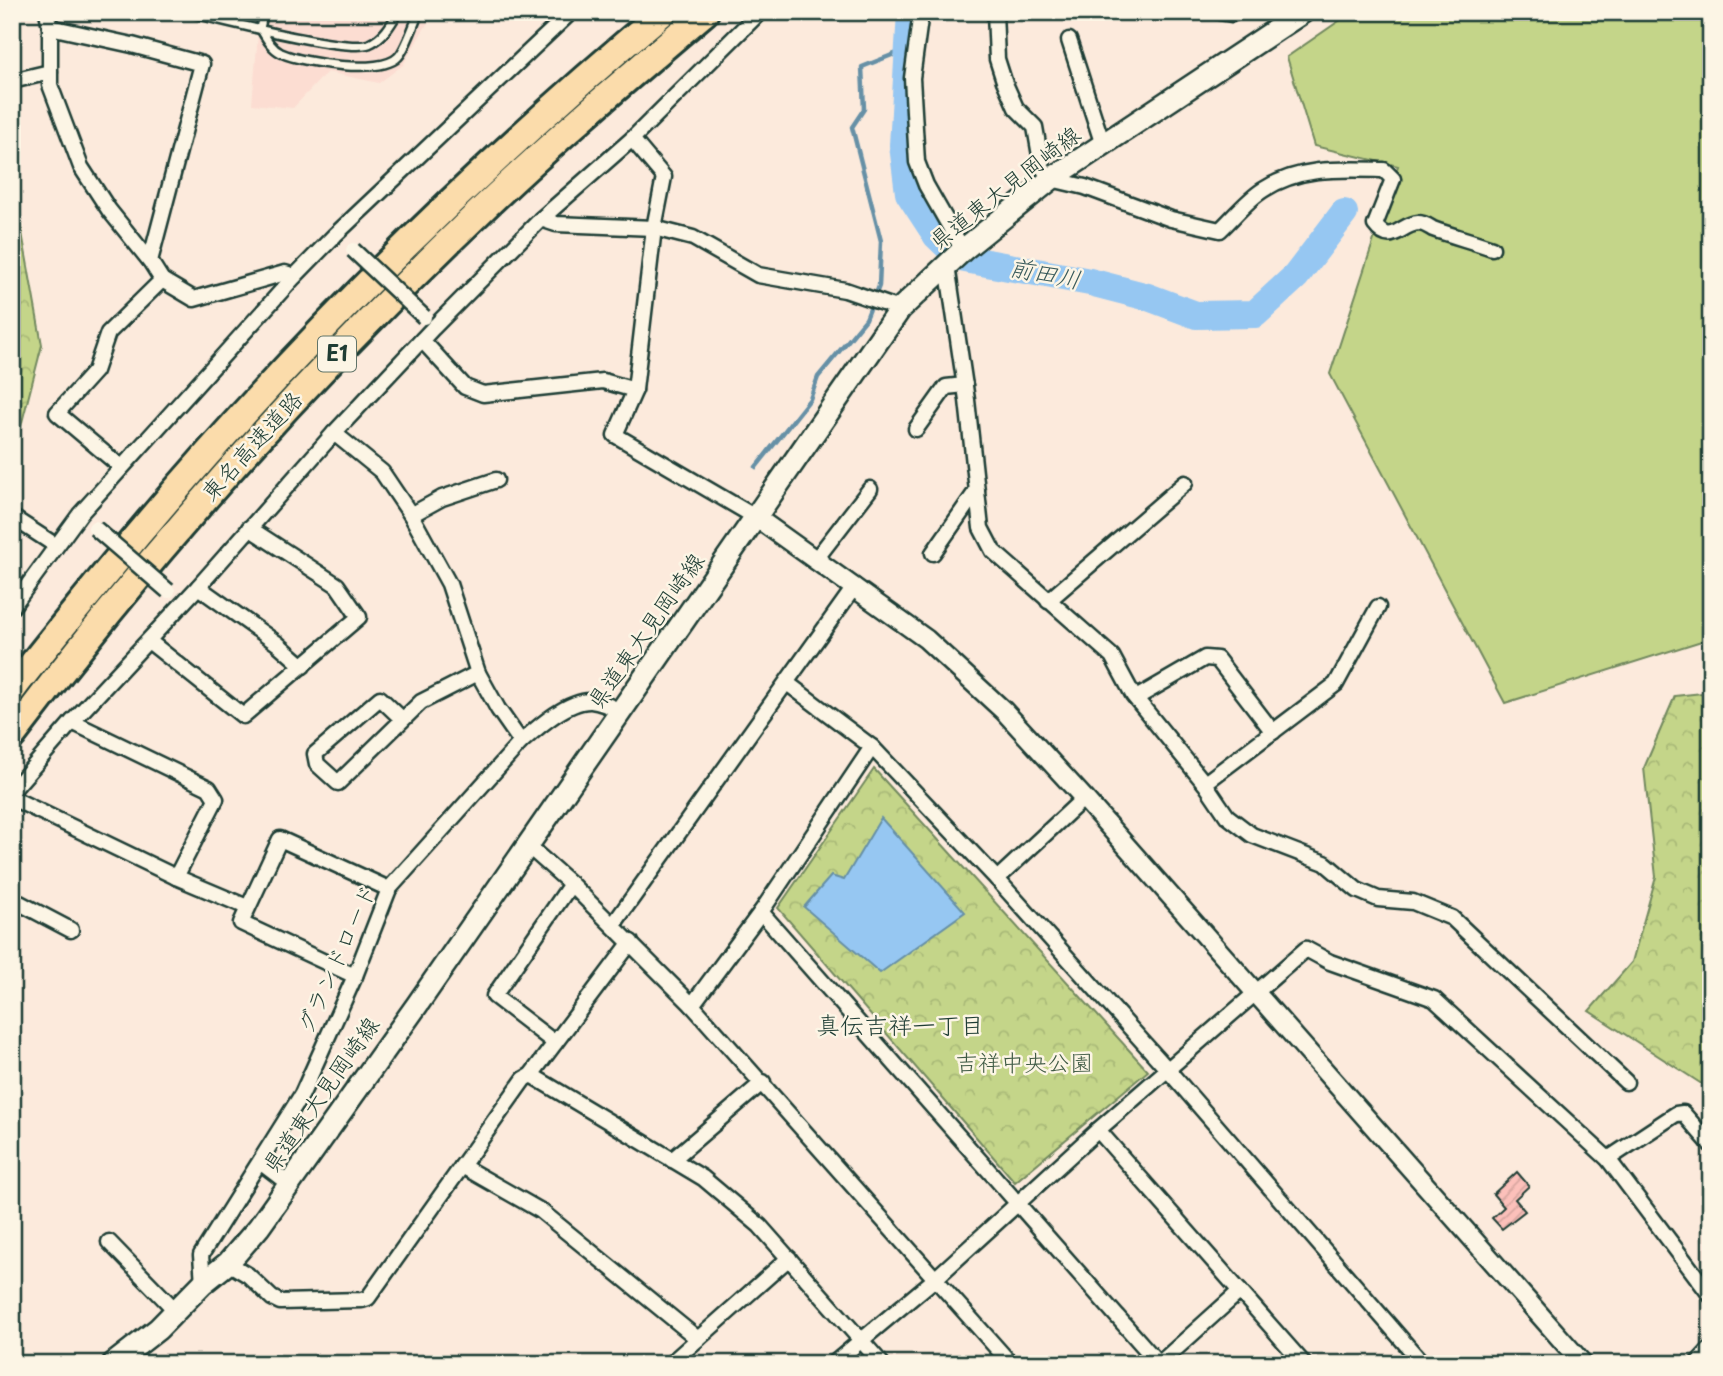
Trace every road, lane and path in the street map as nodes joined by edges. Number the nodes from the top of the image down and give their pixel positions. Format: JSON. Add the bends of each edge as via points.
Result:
{"nodes":[{"id":1,"x":186,"y":12,"type":"edge"},
{"id":2,"x":264,"y":12,"type":"edge"},
{"id":3,"x":398,"y":12,"type":"edge"},
{"id":4,"x":419,"y":12,"type":"edge"},
{"id":5,"x":663,"y":12,"type":"edge"},
{"id":6,"x":705,"y":12,"type":"edge"},
{"id":7,"x":760,"y":12,"type":"edge"},
{"id":8,"x":921,"y":12,"type":"edge"},
{"id":9,"x":995,"y":12,"type":"edge"},
{"id":10,"x":1219,"y":12,"type":"edge"},
{"id":11,"x":1232,"y":12,"type":"edge"},
{"id":12,"x":1299,"y":13,"type":"edge"},
{"id":13,"x":566,"y":14,"type":"edge"},
{"id":14,"x":49,"y":20,"type":"edge"},
{"id":15,"x":260,"y":28,"type":"junction"},
{"id":16,"x":1069,"y":40,"type":"dead end"},
{"id":17,"x":50,"y":72,"type":"junction"},
{"id":18,"x":12,"y":81,"type":"edge"},
{"id":19,"x":632,"y":139,"type":"junction"},
{"id":20,"x":1102,"y":145,"type":"junction"},
{"id":21,"x":1051,"y":179,"type":"junction"},
{"id":22,"x":541,"y":219,"type":"junction"},
{"id":23,"x":654,"y":228,"type":"junction"},
{"id":24,"x":335,"y":235,"type":"junction"},
{"id":25,"x":1492,"y":248,"type":"dead end"},
{"id":26,"x":963,"y":250,"type":"junction"},
{"id":27,"x":150,"y":261,"type":"junction"},
{"id":28,"x":947,"y":265,"type":"junction"},
{"id":29,"x":295,"y":276,"type":"junction"},
{"id":30,"x":162,"y":280,"type":"junction"},
{"id":31,"x":900,"y":309,"type":"junction"},
{"id":32,"x":429,"y":323,"type":"junction"},
{"id":33,"x":422,"y":340,"type":"junction"},
{"id":34,"x":965,"y":385,"type":"junction"},
{"id":35,"x":635,"y":390,"type":"junction"},
{"id":36,"x":916,"y":429,"type":"dead end"},
{"id":37,"x":334,"y":433,"type":"junction"},
{"id":38,"x":121,"y":467,"type":"junction"},
{"id":39,"x":496,"y":480,"type":"dead end"},
{"id":40,"x":1185,"y":484,"type":"dead end"},
{"id":41,"x":870,"y":489,"type":"dead end"},
{"id":42,"x":977,"y":490,"type":"junction"},
{"id":43,"x":80,"y":514,"type":"junction"},
{"id":44,"x":411,"y":515,"type":"junction"},
{"id":45,"x":12,"y":517,"type":"edge"},
{"id":46,"x":757,"y":518,"type":"junction"},
{"id":47,"x":249,"y":528,"type":"junction"},
{"id":48,"x":55,"y":545,"type":"junction"},
{"id":49,"x":933,"y":553,"type":"dead end"},
{"id":50,"x":816,"y":559,"type":"junction"},
{"id":51,"x":855,"y":586,"type":"junction"},
{"id":52,"x":198,"y":587,"type":"junction"},
{"id":53,"x":1048,"y":601,"type":"junction"},
{"id":54,"x":183,"y":602,"type":"junction"},
{"id":55,"x":12,"y":607,"type":"edge"},
{"id":56,"x":1378,"y":607,"type":"dead end"},
{"id":57,"x":149,"y":642,"type":"junction"},
{"id":58,"x":303,"y":666,"type":"junction"},
{"id":59,"x":478,"y":673,"type":"junction"},
{"id":60,"x":786,"y":683,"type":"junction"},
{"id":61,"x":12,"y":690,"type":"edge"},
{"id":62,"x":1136,"y":698,"type":"junction"},
{"id":63,"x":622,"y":712,"type":"junction"},
{"id":64,"x":402,"y":719,"type":"junction"},
{"id":65,"x":72,"y":722,"type":"junction"},
{"id":66,"x":1273,"y":732,"type":"junction"},
{"id":67,"x":12,"y":736,"type":"edge"},
{"id":68,"x":521,"y":742,"type":"junction"},
{"id":69,"x":872,"y":747,"type":"junction"},
{"id":70,"x":1205,"y":783,"type":"junction"},
{"id":71,"x":12,"y":791,"type":"edge"},
{"id":72,"x":12,"y":798,"type":"edge"},
{"id":73,"x":1084,"y":798,"type":"junction"},
{"id":74,"x":527,"y":845,"type":"junction"},
{"id":75,"x":176,"y":877,"type":"junction"},
{"id":76,"x":997,"y":879,"type":"junction"},
{"id":77,"x":571,"y":884,"type":"junction"},
{"id":78,"x":389,"y":889,"type":"junction"},
{"id":79,"x":12,"y":900,"type":"edge"},
{"id":80,"x":247,"y":907,"type":"junction"},
{"id":81,"x":761,"y":912,"type":"junction"},
{"id":82,"x":613,"y":925,"type":"junction"},
{"id":83,"x":71,"y":930,"type":"dead end"},
{"id":84,"x":631,"y":942,"type":"junction"},
{"id":85,"x":355,"y":976,"type":"junction"},
{"id":86,"x":1255,"y":994,"type":"junction"},
{"id":87,"x":692,"y":1005,"type":"junction"},
{"id":88,"x":555,"y":1043,"type":"junction"},
{"id":89,"x":1168,"y":1070,"type":"junction"},
{"id":90,"x":531,"y":1075,"type":"junction"},
{"id":91,"x":763,"y":1082,"type":"junction"},
{"id":92,"x":1626,"y":1082,"type":"dead end"},
{"id":93,"x":1098,"y":1130,"type":"junction"},
{"id":94,"x":1711,"y":1145,"type":"edge"},
{"id":95,"x":1608,"y":1159,"type":"junction"},
{"id":96,"x":672,"y":1160,"type":"junction"},
{"id":97,"x":260,"y":1162,"type":"junction"},
{"id":98,"x":462,"y":1166,"type":"junction"},
{"id":99,"x":290,"y":1185,"type":"junction"},
{"id":100,"x":1018,"y":1205,"type":"junction"},
{"id":101,"x":109,"y":1242,"type":"dead end"},
{"id":102,"x":789,"y":1258,"type":"junction"},
{"id":103,"x":228,"y":1262,"type":"junction"},
{"id":104,"x":936,"y":1278,"type":"junction"},
{"id":105,"x":203,"y":1283,"type":"junction"},
{"id":106,"x":1240,"y":1291,"type":"junction"},
{"id":107,"x":1711,"y":1296,"type":"edge"},
{"id":108,"x":176,"y":1311,"type":"junction"},
{"id":109,"x":698,"y":1339,"type":"junction"},
{"id":110,"x":861,"y":1339,"type":"junction"},
{"id":111,"x":1711,"y":1351,"type":"edge"},
{"id":112,"x":113,"y":1364,"type":"edge"},
{"id":113,"x":670,"y":1364,"type":"edge"},
{"id":114,"x":833,"y":1364,"type":"edge"},
{"id":115,"x":882,"y":1364,"type":"edge"},
{"id":116,"x":1012,"y":1364,"type":"edge"},
{"id":117,"x":1159,"y":1364,"type":"edge"},
{"id":118,"x":1304,"y":1364,"type":"edge"},
{"id":119,"x":1423,"y":1364,"type":"edge"},
{"id":120,"x":1583,"y":1364,"type":"edge"},
{"id":121,"x":1699,"y":1364,"type":"edge"}],
"edges":[{"from":1,"to":15,"type":"lane"},
{"from":2,"to":15,"type":"lane"},
{"from":3,"to":15,"type":"lane","via":[[383,34],[367,44],[341,45]]},
{"from":4,"to":15,"type":"lane","via":[[400,56],[388,64],[367,67],[281,53]]},
{"from":5,"to":61,"type":"highway","name":"東名高速道路","number":"E1","via":[[447,203],[348,301],[153,516]]},
{"from":6,"to":67,"type":"highway","name":"東名高速道路","number":"E1","via":[[478,213],[367,322],[173,533]]},
{"from":7,"to":19,"type":"street"},
{"from":8,"to":26,"type":"street","via":[[912,78],[917,162]]},
{"from":9,"to":21,"type":"street","via":[[997,59],[1004,81],[1016,108],[1035,128],[1042,167]]},
{"from":10,"to":11,"type":"street"},
{"from":12,"to":20,"type":"main road","name":"県道東大見岡崎線"},
{"from":13,"to":24,"type":"street"},
{"from":14,"to":17,"type":"street"},
{"from":14,"to":27,"type":"street","via":[[202,64]]},
{"from":16,"to":20,"type":"street"},
{"from":17,"to":18,"type":"street"},
{"from":17,"to":27,"type":"street","via":[[50,85],[81,167]]},
{"from":19,"to":22,"type":"street"},
{"from":19,"to":23,"type":"street","via":[[664,177]]},
{"from":20,"to":21,"type":"main road","name":"県道東大見岡崎線"},
{"from":21,"to":25,"type":"street","via":[[1171,219],[1220,230],[1262,190],[1294,174],[1322,169],[1384,170],[1393,179],[1375,225],[1380,232],[1388,235],[1421,223]]},
{"from":21,"to":26,"type":"main road","name":"県道東大見岡崎線"},
{"from":22,"to":23,"type":"street","via":[[556,224]]},
{"from":22,"to":32,"type":"street"},
{"from":23,"to":31,"type":"street","via":[[694,238],[758,275],[845,290]]},
{"from":23,"to":35,"type":"street"},
{"from":24,"to":29,"type":"street"},
{"from":24,"to":32,"type":"street","bridge":true},
{"from":26,"to":28,"type":"main road","name":"県道東大見岡崎線"},
{"from":27,"to":30,"type":"street"},
{"from":28,"to":31,"type":"main road","name":"県道東大見岡崎線"},
{"from":28,"to":34,"type":"street"},
{"from":29,"to":30,"type":"street","via":[[285,273],[194,299]]},
{"from":29,"to":38,"type":"street"},
{"from":30,"to":38,"type":"street","via":[[108,333],[95,371],[57,413]]},
{"from":31,"to":46,"type":"main road","name":"県道東大見岡崎線"},
{"from":32,"to":33,"type":"street"},
{"from":33,"to":35,"type":"street","via":[[465,387],[483,394],[603,381]]},
{"from":33,"to":37,"type":"street"},
{"from":34,"to":36,"type":"street","via":[[946,387]]},
{"from":34,"to":42,"type":"street"},
{"from":35,"to":46,"type":"street","via":[[615,435]]},
{"from":37,"to":44,"type":"street","via":[[382,472]]},
{"from":37,"to":47,"type":"street"},
{"from":38,"to":43,"type":"street"},
{"from":39,"to":44,"type":"street","via":[[442,498]]},
{"from":40,"to":53,"type":"street"},
{"from":41,"to":50,"type":"street"},
{"from":42,"to":49,"type":"street"},
{"from":42,"to":53,"type":"street","via":[[981,528],[993,551]]},
{"from":43,"to":48,"type":"street"},
{"from":43,"to":54,"type":"street","bridge":true},
{"from":44,"to":59,"type":"street","via":[[449,584]]},
{"from":45,"to":48,"type":"street"},
{"from":46,"to":50,"type":"street"},
{"from":46,"to":63,"type":"main road","name":"県道東大見岡崎線"},
{"from":47,"to":52,"type":"street"},
{"from":47,"to":58,"type":"street","via":[[337,585],[359,617]]},
{"from":48,"to":55,"type":"street"},
{"from":50,"to":51,"type":"street"},
{"from":51,"to":60,"type":"street"},
{"from":51,"to":73,"type":"street","via":[[926,639],[1004,711]]},
{"from":52,"to":54,"type":"street"},
{"from":52,"to":58,"type":"street"},
{"from":53,"to":62,"type":"street","via":[[1112,656]]},
{"from":54,"to":57,"type":"street"},
{"from":56,"to":66,"type":"street","via":[[1336,684]]},
{"from":57,"to":58,"type":"street","via":[[243,716]]},
{"from":57,"to":65,"type":"street"},
{"from":59,"to":64,"type":"street","via":[[421,702]]},
{"from":59,"to":68,"type":"street"},
{"from":60,"to":69,"type":"street"},
{"from":60,"to":82,"type":"street"},
{"from":62,"to":66,"type":"street","via":[[1205,658],[1217,659]]},
{"from":62,"to":70,"type":"street"},
{"from":63,"to":68,"type":"street","name":"グランドロード","via":[[588,701],[543,722]]},
{"from":63,"to":74,"type":"main road","name":"県道東大見岡崎線"},
{"from":64,"to":64,"type":"street","via":[[338,783],[317,764],[315,754],[380,698]]},
{"from":65,"to":71,"type":"street"},
{"from":65,"to":75,"type":"street","via":[[209,788],[216,799]]},
{"from":66,"to":70,"type":"street"},
{"from":68,"to":78,"type":"street","name":"グランドロード"},
{"from":69,"to":76,"type":"street"},
{"from":69,"to":81,"type":"street"},
{"from":70,"to":92,"type":"street","via":[[1227,816],[1252,835],[1325,863],[1357,890],[1378,899],[1413,902],[1451,918]]},
{"from":72,"to":75,"type":"street"},
{"from":73,"to":76,"type":"street"},
{"from":73,"to":86,"type":"street"},
{"from":74,"to":77,"type":"street"},
{"from":74,"to":99,"type":"main road","name":"県道東大見岡崎線"},
{"from":75,"to":80,"type":"street"},
{"from":76,"to":89,"type":"street"},
{"from":77,"to":82,"type":"street"},
{"from":77,"to":88,"type":"street","via":[[494,996]]},
{"from":78,"to":80,"type":"street","via":[[280,839]]},
{"from":78,"to":85,"type":"street","name":"グランドロード"},
{"from":79,"to":83,"type":"street"},
{"from":80,"to":85,"type":"street","via":[[241,923]]},
{"from":81,"to":87,"type":"street"},
{"from":81,"to":100,"type":"street"},
{"from":82,"to":84,"type":"street"},
{"from":84,"to":87,"type":"street"},
{"from":84,"to":88,"type":"street"},
{"from":85,"to":97,"type":"street","name":"グランドロード","via":[[302,1094]]},
{"from":86,"to":89,"type":"street"},
{"from":86,"to":95,"type":"street","via":[[1306,949],[1434,999]]},
{"from":86,"to":120,"type":"street"},
{"from":87,"to":91,"type":"street"},
{"from":88,"to":90,"type":"street"},
{"from":89,"to":93,"type":"street"},
{"from":89,"to":119,"type":"street"},
{"from":90,"to":96,"type":"street"},
{"from":90,"to":98,"type":"street"},
{"from":91,"to":96,"type":"street"},
{"from":91,"to":104,"type":"street"},
{"from":93,"to":100,"type":"street"},
{"from":93,"to":106,"type":"street"},
{"from":94,"to":95,"type":"street","via":[[1683,1113]]},
{"from":95,"to":107,"type":"street"},
{"from":96,"to":102,"type":"street","via":[[739,1207]]},
{"from":97,"to":99,"type":"street"},
{"from":97,"to":105,"type":"street","name":"グランドロード","via":[[201,1255]]},
{"from":98,"to":103,"type":"street","via":[[368,1298],[280,1301]]},
{"from":98,"to":109,"type":"street","via":[[551,1219]]},
{"from":99,"to":103,"type":"main road","name":"県道東大見岡崎線"},
{"from":100,"to":104,"type":"street"},
{"from":100,"to":117,"type":"street"},
{"from":101,"to":108,"type":"street"},
{"from":102,"to":109,"type":"street"},
{"from":102,"to":110,"type":"street"},
{"from":103,"to":105,"type":"main road","name":"県道東大見岡崎線"},
{"from":104,"to":110,"type":"street"},
{"from":104,"to":116,"type":"street"},
{"from":105,"to":108,"type":"main road","name":"県道東大見岡崎線"},
{"from":106,"to":117,"type":"street"},
{"from":106,"to":118,"type":"street"},
{"from":108,"to":112,"type":"main road","name":"県道東大見岡崎線"},
{"from":109,"to":113,"type":"street"},
{"from":110,"to":114,"type":"street"},
{"from":110,"to":115,"type":"street"},
{"from":111,"to":121,"type":"street"}]}
